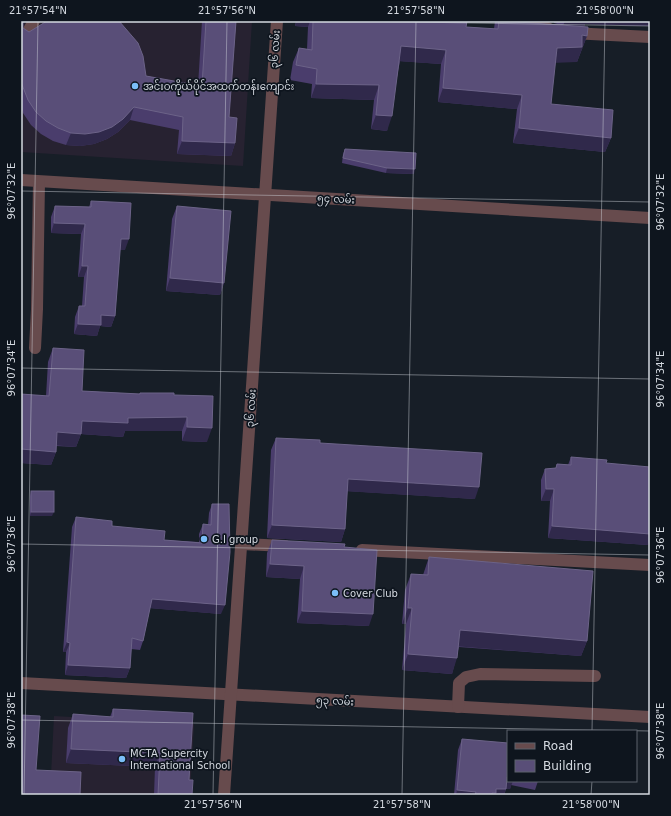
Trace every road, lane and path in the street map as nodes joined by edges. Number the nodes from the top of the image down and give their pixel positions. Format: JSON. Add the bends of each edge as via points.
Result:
{"nodes":[{"id":1,"x":34,"y":21,"type":"edge"},
{"id":2,"x":277,"y":21,"type":"edge"},
{"id":3,"x":534,"y":21,"type":"edge"},
{"id":4,"x":650,"y":36,"type":"edge"},
{"id":5,"x":25,"y":37,"type":"edge"},
{"id":6,"x":21,"y":180,"type":"edge"},
{"id":7,"x":38,"y":182,"type":"junction"},
{"id":8,"x":265,"y":195,"type":"junction"},
{"id":9,"x":650,"y":218,"type":"edge"},
{"id":10,"x":35,"y":348,"type":"dead end"},
{"id":11,"x":242,"y":544,"type":"junction"},
{"id":12,"x":296,"y":547,"type":"edge"},
{"id":13,"x":350,"y":550,"type":"edge"},
{"id":14,"x":650,"y":565,"type":"edge"},
{"id":15,"x":594,"y":676,"type":"dead end"},
{"id":16,"x":21,"y":682,"type":"edge"},
{"id":17,"x":231,"y":695,"type":"junction"},
{"id":18,"x":458,"y":707,"type":"junction"},
{"id":19,"x":650,"y":717,"type":"edge"},
{"id":20,"x":224,"y":795,"type":"edge"}],
"edges":[{"from":1,"to":5,"type":"street"},
{"from":2,"to":8,"type":"street","name":"၃၆ လမ်း"},
{"from":3,"to":4,"type":"street","via":[[547,30],[562,33]]},
{"from":6,"to":7,"type":"street","name":"၅၄ လမ်း"},
{"from":7,"to":8,"type":"street","name":"၅၄ လမ်း"},
{"from":7,"to":10,"type":"street"},
{"from":8,"to":9,"type":"street","name":"၅၄ လမ်း"},
{"from":8,"to":11,"type":"street","name":"၃၆ လမ်း"},
{"from":11,"to":12,"type":"street"},
{"from":11,"to":17,"type":"street","name":"၃၆ လမ်း"},
{"from":13,"to":14,"type":"street"},
{"from":15,"to":18,"type":"street","via":[[480,674],[459,683]]},
{"from":16,"to":17,"type":"street","name":"၅၃ လမ်း"},
{"from":17,"to":18,"type":"street","name":"၅၃ လမ်း"},
{"from":17,"to":20,"type":"street","name":"၃၆ လမ်း"},
{"from":18,"to":19,"type":"street","name":"၅၃ လမ်း"}]}
